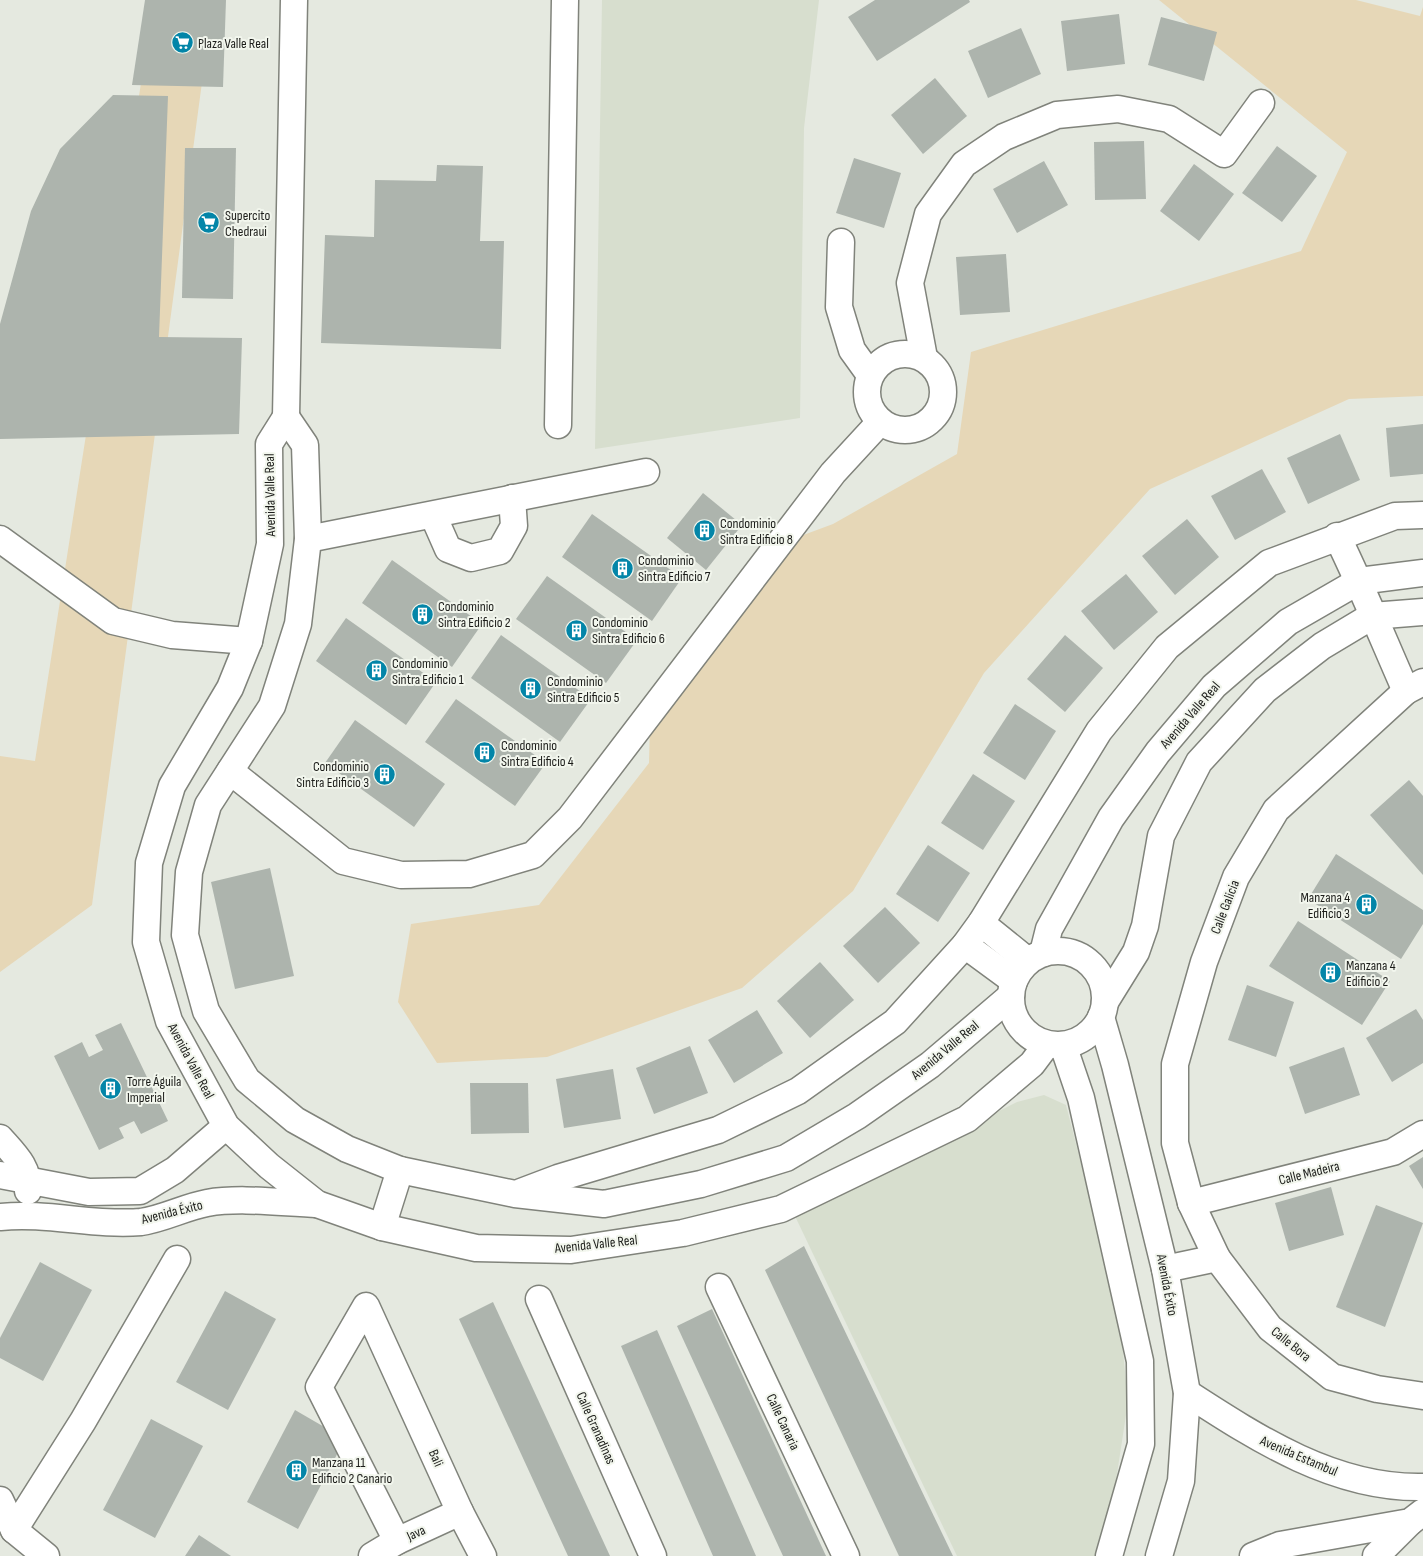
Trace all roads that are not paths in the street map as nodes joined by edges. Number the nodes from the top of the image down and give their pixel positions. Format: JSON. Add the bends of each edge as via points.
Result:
{"nodes":[{"id":1,"x":294,"y":0,"type":"edge"},
{"id":2,"x":565,"y":0,"type":"edge"},
{"id":3,"x":1261,"y":103,"type":"dead end"},
{"id":4,"x":841,"y":242,"type":"dead end"},
{"id":5,"x":924,"y":358,"type":"junction"},
{"id":6,"x":870,"y":375,"type":"junction"},
{"id":7,"x":286,"y":416,"type":"junction"},
{"id":8,"x":880,"y":422,"type":"junction"},
{"id":9,"x":558,"y":425,"type":"dead end"},
{"id":10,"x":646,"y":472,"type":"dead end"},
{"id":11,"x":512,"y":498,"type":"junction"},
{"id":12,"x":433,"y":515,"type":"junction"},
{"id":13,"x":1423,"y":515,"type":"edge"},
{"id":14,"x":1337,"y":536,"type":"junction"},
{"id":15,"x":0,"y":539,"type":"edge"},
{"id":16,"x":308,"y":539,"type":"junction"},
{"id":17,"x":1423,"y":573,"type":"edge"},
{"id":18,"x":1359,"y":581,"type":"junction"},
{"id":19,"x":1423,"y":612,"type":"edge"},
{"id":20,"x":1372,"y":616,"type":"junction"},
{"id":21,"x":249,"y":641,"type":"junction"},
{"id":22,"x":1415,"y":687,"type":"edge"},
{"id":23,"x":230,"y":771,"type":"junction"},
{"id":24,"x":981,"y":923,"type":"junction"},
{"id":25,"x":965,"y":945,"type":"junction"},
{"id":26,"x":1024,"y":973,"type":"junction"},
{"id":27,"x":1103,"y":1009,"type":"junction"},
{"id":28,"x":1055,"y":1044,"type":"junction"},
{"id":29,"x":226,"y":1126,"type":"junction"},
{"id":30,"x":1423,"y":1134,"type":"edge"},
{"id":31,"x":0,"y":1138,"type":"edge"},
{"id":32,"x":1175,"y":1142,"type":"junction"},
{"id":33,"x":1135,"y":1149,"type":"junction"},
{"id":34,"x":400,"y":1170,"type":"junction"},
{"id":35,"x":0,"y":1175,"type":"edge"},
{"id":36,"x":28,"y":1180,"type":"junction"},
{"id":37,"x":515,"y":1194,"type":"junction"},
{"id":38,"x":1191,"y":1203,"type":"junction"},
{"id":39,"x":317,"y":1204,"type":"junction"},
{"id":40,"x":27,"y":1214,"type":"junction"},
{"id":41,"x":0,"y":1217,"type":"edge"},
{"id":42,"x":382,"y":1227,"type":"junction"},
{"id":43,"x":1216,"y":1258,"type":"junction"},
{"id":44,"x":177,"y":1259,"type":"dead end"},
{"id":45,"x":1165,"y":1269,"type":"junction"},
{"id":46,"x":719,"y":1288,"type":"dead end"},
{"id":47,"x":539,"y":1299,"type":"dead end"},
{"id":48,"x":1187,"y":1393,"type":"junction"},
{"id":49,"x":1423,"y":1396,"type":"edge"},
{"id":50,"x":1423,"y":1487,"type":"edge"},
{"id":51,"x":0,"y":1500,"type":"edge"},
{"id":52,"x":460,"y":1512,"type":"junction"},
{"id":53,"x":1417,"y":1517,"type":"edge"},
{"id":54,"x":14,"y":1530,"type":"junction"},
{"id":55,"x":397,"y":1541,"type":"junction"},
{"id":56,"x":1276,"y":1551,"type":"edge"},
{"id":57,"x":46,"y":1556,"type":"edge"},
{"id":58,"x":372,"y":1556,"type":"edge"},
{"id":59,"x":484,"y":1556,"type":"edge"},
{"id":60,"x":653,"y":1556,"type":"edge"},
{"id":61,"x":846,"y":1556,"type":"edge"},
{"id":62,"x":1109,"y":1556,"type":"edge"},
{"id":63,"x":1159,"y":1556,"type":"edge"},
{"id":64,"x":1253,"y":1556,"type":"edge"},
{"id":65,"x":1376,"y":1556,"type":"edge"}],
"edges":[{"from":1,"to":7,"type":"street"},
{"from":2,"to":9,"type":"street"},
{"from":3,"to":5,"type":"street","via":[[1224,154],[1169,119],[1118,109],[1057,115],[1004,137],[964,164],[928,214],[910,282]]},
{"from":4,"to":6,"type":"street","via":[[839,306],[852,350]]},
{"from":5,"to":6,"type":"street","via":[[899,353],[877,365]]},
{"from":5,"to":8,"type":"street","via":[[934,366],[943,390],[936,414],[916,429],[903,431]]},
{"from":6,"to":8,"type":"street","via":[[866,387],[867,400]]},
{"from":7,"to":16,"type":"street","name":"Avenida Valle Real","via":[[305,445]]},
{"from":7,"to":21,"type":"street","name":"Avenida Valle Real","via":[[269,444],[270,544]]},
{"from":8,"to":23,"type":"street","via":[[833,473],[570,818],[533,855],[469,874],[401,876],[343,861]]},
{"from":10,"to":11,"type":"street"},
{"from":11,"to":12,"type":"street"},
{"from":11,"to":12,"type":"street","via":[[514,526],[500,551],[471,558],[448,549]]},
{"from":12,"to":16,"type":"street"},
{"from":13,"to":14,"type":"street","via":[[1395,516]]},
{"from":14,"to":18,"type":"street"},
{"from":14,"to":24,"type":"street","via":[[1269,563],[1167,647],[1099,732]]},
{"from":15,"to":21,"type":"street","via":[[113,621],[172,635]]},
{"from":16,"to":23,"type":"street","name":"Avenida Valle Real","via":[[298,624],[272,706]]},
{"from":17,"to":18,"type":"street","name":"Avenida Valle Real"},
{"from":18,"to":20,"type":"street"},
{"from":18,"to":26,"type":"street","name":"Avenida Valle Real","via":[[1288,622],[1214,686],[1183,722],[1111,818]]},
{"from":19,"to":20,"type":"street"},
{"from":20,"to":22,"type":"street"},
{"from":20,"to":27,"type":"street","via":[[1322,646],[1265,690],[1200,762],[1161,836],[1146,926],[1136,952]]},
{"from":21,"to":29,"type":"street","name":"Avenida Valle Real","via":[[230,688],[172,786],[150,863],[146,942],[169,1021]]},
{"from":22,"to":32,"type":"street","name":"Calle Galicia","via":[[1276,810],[1236,877],[1204,962],[1175,1064]]},
{"from":23,"to":34,"type":"street","name":"Avenida Valle Real","via":[[208,805],[189,872],[184,935],[206,1012],[247,1080],[295,1120],[347,1149]]},
{"from":24,"to":25,"type":"street"},
{"from":24,"to":26,"type":"street"},
{"from":25,"to":26,"type":"street"},
{"from":25,"to":37,"type":"street","via":[[895,1022],[798,1091],[718,1130]]},
{"from":26,"to":27,"type":"street","via":[[1058,950],[1073,953],[1097,972],[1103,986]]},
{"from":26,"to":28,"type":"street","via":[[1013,1012],[1020,1027],[1032,1037]]},
{"from":26,"to":37,"type":"street","name":"Avenida Valle Real","via":[[930,1065],[857,1116],[786,1158],[701,1184],[604,1204]]},
{"from":27,"to":28,"type":"street","via":[[1091,1031],[1078,1040]]},
{"from":27,"to":33,"type":"street","name":"Avenida Éxito"},
{"from":28,"to":42,"type":"street","name":"Avenida Valle Real","via":[[967,1119],[781,1209],[683,1233],[571,1250],[476,1248]]},
{"from":28,"to":62,"type":"street","via":[[1081,1098],[1140,1361],[1141,1444]]},
{"from":29,"to":36,"type":"street","name":"Avenida Éxito","via":[[175,1170],[140,1191],[89,1192]]},
{"from":29,"to":39,"type":"street","name":"Avenida Valle Real"},
{"from":30,"to":38,"type":"street","name":"Calle Madeira","via":[[1393,1152]]},
{"from":31,"to":36,"type":"street","via":[[24,1166]]},
{"from":32,"to":33,"type":"street"},
{"from":32,"to":38,"type":"street","name":"Calle Galicia"},
{"from":33,"to":45,"type":"street","name":"Avenida Éxito"},
{"from":34,"to":37,"type":"street","name":"Avenida Valle Real"},
{"from":34,"to":42,"type":"street"},
{"from":35,"to":36,"type":"street","name":"Avenida Éxito"},
{"from":36,"to":40,"type":"street"},
{"from":38,"to":43,"type":"street","name":"Calle Bora"},
{"from":39,"to":40,"type":"street","name":"Avenida Éxito","via":[[208,1203],[141,1222]]},
{"from":39,"to":42,"type":"street","name":"Avenida Valle Real"},
{"from":40,"to":41,"type":"street","name":"Avenida Éxito"},
{"from":43,"to":45,"type":"street"},
{"from":43,"to":49,"type":"street","name":"Calle Bora","via":[[1270,1328],[1332,1377],[1377,1389]]},
{"from":44,"to":54,"type":"street","via":[[83,1421]]},
{"from":45,"to":48,"type":"street","name":"Avenida Éxito"},
{"from":46,"to":61,"type":"street","name":"Calle Canaria"},
{"from":47,"to":60,"type":"street","name":"Calle Granadinas"},
{"from":48,"to":50,"type":"street","name":"Avenida Estambul","via":[[1256,1438],[1331,1472],[1399,1488]]},
{"from":48,"to":63,"type":"street","name":"Avenida Éxito","via":[[1180,1482]]},
{"from":51,"to":54,"type":"street"},
{"from":52,"to":55,"type":"street","name":"Java"},
{"from":52,"to":55,"type":"street","name":"Bali","via":[[366,1306],[320,1387]]},
{"from":52,"to":59,"type":"street","name":"Bali"},
{"from":53,"to":56,"type":"street"},
{"from":53,"to":65,"type":"street"},
{"from":54,"to":57,"type":"street"},
{"from":55,"to":58,"type":"street","name":"Java"},
{"from":56,"to":64,"type":"street"}]}
